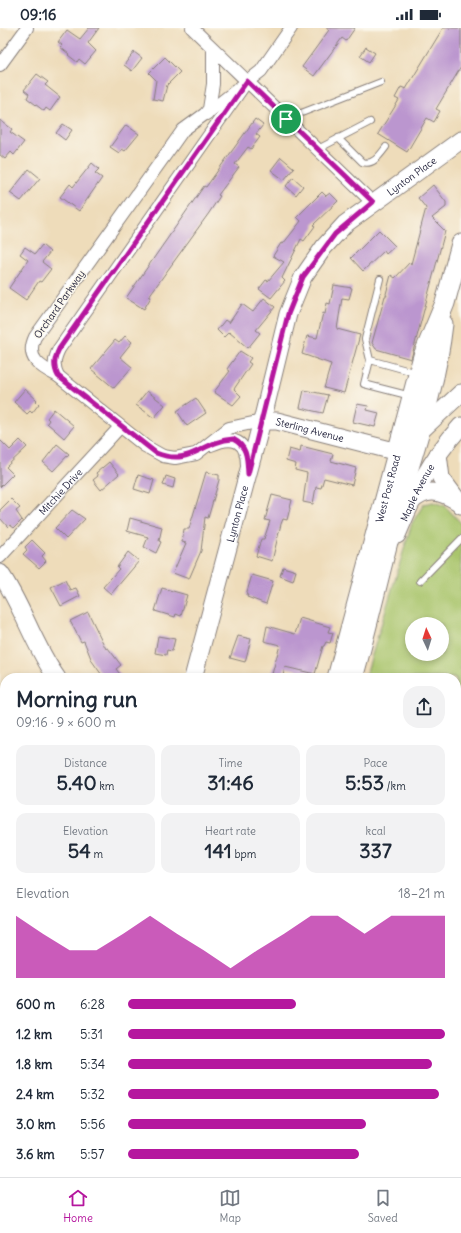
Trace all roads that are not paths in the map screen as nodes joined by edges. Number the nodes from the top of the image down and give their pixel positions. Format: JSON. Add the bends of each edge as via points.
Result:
{"nodes":[{"id":1,"x":27,"y":28,"type":"edge"},
{"id":2,"x":192,"y":28,"type":"edge"},
{"id":3,"x":291,"y":28,"type":"edge"},
{"id":4,"x":213,"y":50,"type":"junction"},
{"id":5,"x":0,"y":65,"type":"edge"},
{"id":6,"x":247,"y":81,"type":"junction"},
{"id":7,"x":380,"y":82,"type":"dead end"},
{"id":8,"x":205,"y":114,"type":"junction"},
{"id":9,"x":286,"y":119,"type":"junction"},
{"id":10,"x":370,"y":122,"type":"dead end"},
{"id":11,"x":338,"y":138,"type":"junction"},
{"id":12,"x":461,"y":140,"type":"edge"},
{"id":13,"x":386,"y":148,"type":"dead end"},
{"id":14,"x":318,"y":149,"type":"junction"},
{"id":15,"x":373,"y":202,"type":"junction"},
{"id":16,"x":460,"y":254,"type":"edge"},
{"id":17,"x":380,"y":279,"type":"dead end"},
{"id":18,"x":445,"y":303,"type":"junction"},
{"id":19,"x":370,"y":360,"type":"junction"},
{"id":20,"x":418,"y":374,"type":"junction"},
{"id":21,"x":58,"y":376,"type":"junction"},
{"id":22,"x":461,"y":393,"type":"edge"},
{"id":23,"x":413,"y":396,"type":"junction"},
{"id":24,"x":262,"y":421,"type":"junction"},
{"id":25,"x":461,"y":426,"type":"edge"},
{"id":26,"x":120,"y":427,"type":"junction"},
{"id":27,"x":419,"y":432,"type":"junction"},
{"id":28,"x":204,"y":448,"type":"junction"},
{"id":29,"x":398,"y":452,"type":"junction"},
{"id":30,"x":438,"y":454,"type":"junction"},
{"id":31,"x":248,"y":474,"type":"junction"},
{"id":32,"x":411,"y":502,"type":"junction"},
{"id":33,"x":459,"y":503,"type":"edge"},
{"id":34,"x":461,"y":538,"type":"edge"},
{"id":35,"x":0,"y":557,"type":"edge"},
{"id":36,"x":383,"y":566,"type":"junction"},
{"id":37,"x":0,"y":573,"type":"edge"},
{"id":38,"x":420,"y":580,"type":"dead end"},
{"id":39,"x":54,"y":673,"type":"edge"},
{"id":40,"x":194,"y":673,"type":"edge"},
{"id":41,"x":338,"y":673,"type":"edge"},
{"id":42,"x":354,"y":673,"type":"edge"}],
"edges":[{"from":1,"to":5,"type":"street"},
{"from":2,"to":4,"type":"street"},
{"from":3,"to":6,"type":"street","via":[[261,71]]},
{"from":4,"to":6,"type":"street"},
{"from":4,"to":8,"type":"street","via":[[212,99]]},
{"from":6,"to":8,"type":"street","name":"Orchard Parkway"},
{"from":6,"to":9,"type":"street"},
{"from":6,"to":21,"type":"street","via":[[59,349],[54,361]]},
{"from":7,"to":9,"type":"lane"},
{"from":8,"to":21,"type":"street","name":"Orchard Parkway","via":[[183,130],[35,337],[32,355],[43,368]]},
{"from":9,"to":14,"type":"street"},
{"from":10,"to":11,"type":"lane"},
{"from":11,"to":13,"type":"lane","via":[[366,164],[374,161]]},
{"from":11,"to":14,"type":"lane"},
{"from":12,"to":15,"type":"street","name":"Lynton Place"},
{"from":14,"to":15,"type":"street"},
{"from":15,"to":24,"type":"street","name":"Lynton Place","via":[[335,234],[303,277],[288,314]]},
{"from":16,"to":18,"type":"main road","name":"West Post Road","via":[[455,282]]},
{"from":17,"to":19,"type":"lane","via":[[365,339]]},
{"from":18,"to":20,"type":"main road","name":"West Post Road"},
{"from":18,"to":27,"type":"main road","name":"West Post Road","via":[[440,353]]},
{"from":19,"to":20,"type":"lane"},
{"from":19,"to":23,"type":"lane","via":[[364,384]]},
{"from":20,"to":23,"type":"main road","name":"West Post Road"},
{"from":21,"to":26,"type":"street","name":"Sterling Avenue"},
{"from":22,"to":27,"type":"street"},
{"from":23,"to":29,"type":"main road","name":"West Post Road"},
{"from":24,"to":28,"type":"street","name":"Sterling Avenue","via":[[229,428]]},
{"from":24,"to":29,"type":"street","name":"Sterling Avenue","via":[[277,422]]},
{"from":24,"to":31,"type":"street","name":"Lynton Place"},
{"from":25,"to":30,"type":"street","name":"Maple Avenue"},
{"from":26,"to":28,"type":"street","name":"Sterling Avenue","via":[[163,456],[184,457],[196,454]]},
{"from":26,"to":35,"type":"street","name":"Mitchie Drive"},
{"from":27,"to":29,"type":"street"},
{"from":27,"to":36,"type":"main road","name":"West Post Road"},
{"from":28,"to":31,"type":"street","name":"Sterling Avenue","via":[[233,439],[245,449]]},
{"from":29,"to":41,"type":"main road","name":"West Post Road"},
{"from":30,"to":32,"type":"street","name":"Maple Avenue","via":[[426,471]]},
{"from":30,"to":33,"type":"street","via":[[441,478]]},
{"from":31,"to":40,"type":"street","name":"Lynton Place"},
{"from":32,"to":33,"type":"street","via":[[422,493],[433,492]]},
{"from":32,"to":36,"type":"street","name":"Maple Avenue"},
{"from":34,"to":38,"type":"lane"},
{"from":36,"to":42,"type":"main road","name":"West Post Road"},
{"from":37,"to":39,"type":"street","via":[[16,596],[30,630]]}]}
